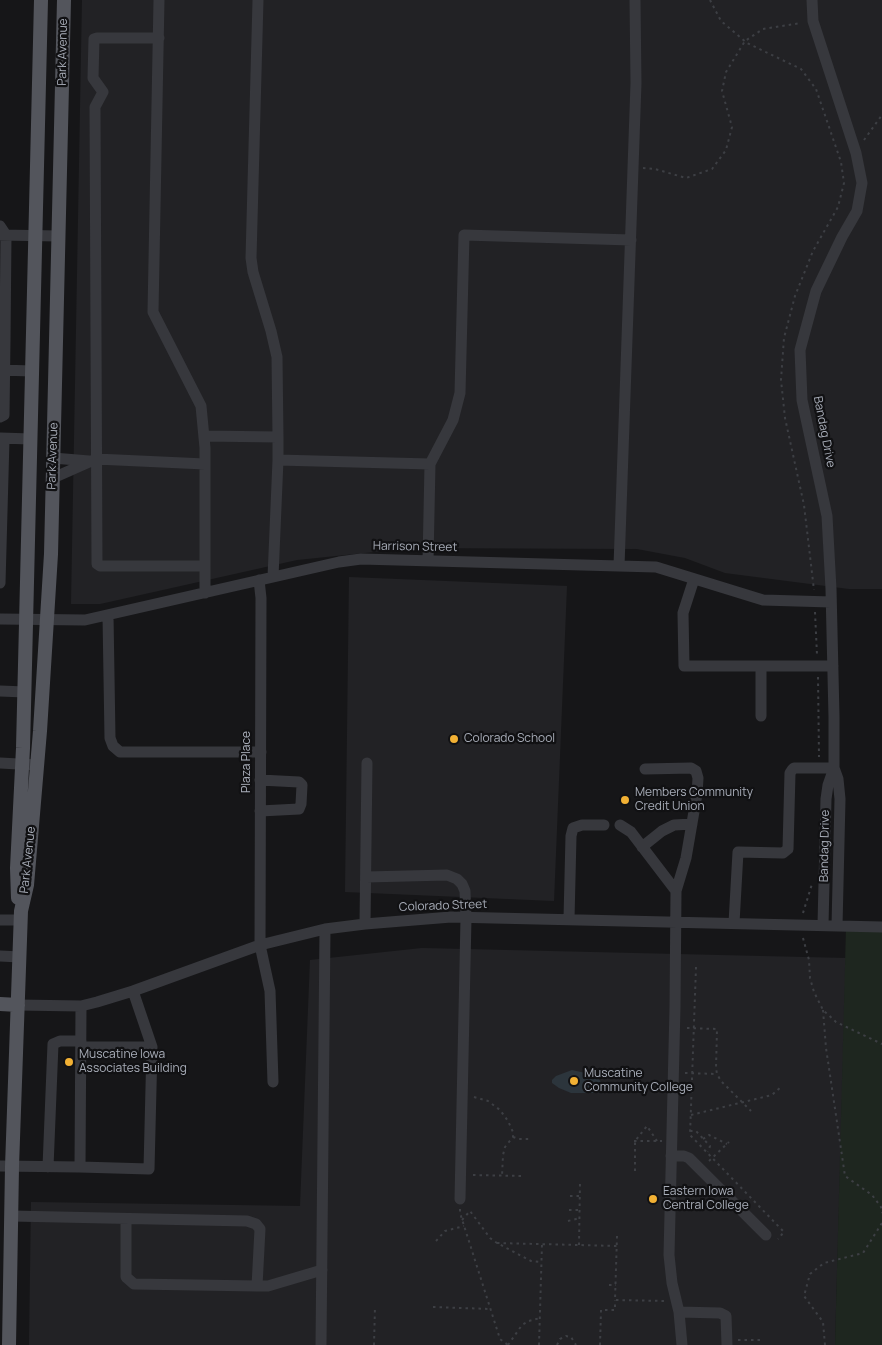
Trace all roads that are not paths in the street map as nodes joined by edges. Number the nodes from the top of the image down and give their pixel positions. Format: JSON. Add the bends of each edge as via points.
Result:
{"nodes":[{"id":1,"x":40,"y":0,"type":"edge"},
{"id":2,"x":64,"y":0,"type":"edge"},
{"id":3,"x":159,"y":0,"type":"edge"},
{"id":4,"x":258,"y":0,"type":"edge"},
{"id":5,"x":635,"y":0,"type":"edge"},
{"id":6,"x":812,"y":0,"type":"edge"},
{"id":7,"x":159,"y":38,"type":"junction"},
{"id":8,"x":2,"y":232,"type":"edge"},
{"id":9,"x":35,"y":235,"type":"junction"},
{"id":10,"x":59,"y":236,"type":"junction"},
{"id":11,"x":631,"y":240,"type":"junction"},
{"id":12,"x":3,"y":339,"type":"edge"},
{"id":13,"x":2,"y":370,"type":"edge"},
{"id":14,"x":32,"y":371,"type":"junction"},
{"id":15,"x":0,"y":418,"type":"edge"},
{"id":16,"x":204,"y":436,"type":"junction"},
{"id":17,"x":278,"y":437,"type":"junction"},
{"id":18,"x":2,"y":438,"type":"edge"},
{"id":19,"x":31,"y":439,"type":"junction"},
{"id":20,"x":53,"y":458,"type":"junction"},
{"id":21,"x":94,"y":460,"type":"junction"},
{"id":22,"x":278,"y":460,"type":"junction"},
{"id":23,"x":205,"y":464,"type":"junction"},
{"id":24,"x":430,"y":464,"type":"junction"},
{"id":25,"x":53,"y":478,"type":"junction"},
{"id":26,"x":428,"y":561,"type":"junction"},
{"id":27,"x":205,"y":566,"type":"junction"},
{"id":28,"x":619,"y":566,"type":"junction"},
{"id":29,"x":273,"y":577,"type":"junction"},
{"id":30,"x":694,"y":579,"type":"junction"},
{"id":31,"x":259,"y":580,"type":"junction"},
{"id":32,"x":0,"y":583,"type":"edge"},
{"id":33,"x":204,"y":593,"type":"junction"},
{"id":34,"x":831,"y":602,"type":"junction"},
{"id":35,"x":108,"y":615,"type":"junction"},
{"id":36,"x":0,"y":619,"type":"edge"},
{"id":37,"x":26,"y":619,"type":"junction"},
{"id":38,"x":47,"y":620,"type":"junction"},
{"id":39,"x":761,"y":666,"type":"junction"},
{"id":40,"x":832,"y":666,"type":"junction"},
{"id":41,"x":0,"y":691,"type":"edge"},
{"id":42,"x":25,"y":692,"type":"junction"},
{"id":43,"x":761,"y":716,"type":"dead end"},
{"id":44,"x":260,"y":752,"type":"junction"},
{"id":45,"x":0,"y":763,"type":"edge"},
{"id":46,"x":367,"y":763,"type":"dead end"},
{"id":47,"x":23,"y":764,"type":"junction"},
{"id":48,"x":37,"y":765,"type":"junction"},
{"id":49,"x":834,"y":768,"type":"junction"},
{"id":50,"x":645,"y":769,"type":"dead end"},
{"id":51,"x":260,"y":780,"type":"junction"},
{"id":52,"x":260,"y":811,"type":"junction"},
{"id":53,"x":692,"y":824,"type":"junction"},
{"id":54,"x":604,"y":825,"type":"dead end"},
{"id":55,"x":620,"y":826,"type":"dead end"},
{"id":56,"x":642,"y":847,"type":"junction"},
{"id":57,"x":366,"y":877,"type":"junction"},
{"id":58,"x":676,"y":890,"type":"junction"},
{"id":59,"x":21,"y":916,"type":"junction"},
{"id":60,"x":466,"y":918,"type":"junction"},
{"id":61,"x":569,"y":919,"type":"junction"},
{"id":62,"x":0,"y":920,"type":"edge"},
{"id":63,"x":676,"y":921,"type":"junction"},
{"id":64,"x":734,"y":923,"type":"junction"},
{"id":65,"x":365,"y":924,"type":"junction"},
{"id":66,"x":823,"y":925,"type":"junction"},
{"id":67,"x":837,"y":926,"type":"junction"},
{"id":68,"x":882,"y":927,"type":"edge"},
{"id":69,"x":325,"y":930,"type":"junction"},
{"id":70,"x":260,"y":945,"type":"junction"},
{"id":71,"x":0,"y":956,"type":"edge"},
{"id":72,"x":20,"y":957,"type":"junction"},
{"id":73,"x":133,"y":991,"type":"junction"},
{"id":74,"x":0,"y":1004,"type":"edge"},
{"id":75,"x":18,"y":1004,"type":"junction"},
{"id":76,"x":81,"y":1006,"type":"junction"},
{"id":77,"x":81,"y":1044,"type":"junction"},
{"id":78,"x":152,"y":1047,"type":"junction"},
{"id":79,"x":272,"y":1082,"type":"dead end"},
{"id":80,"x":671,"y":1156,"type":"junction"},
{"id":81,"x":6,"y":1166,"type":"edge"},
{"id":82,"x":48,"y":1167,"type":"junction"},
{"id":83,"x":80,"y":1167,"type":"junction"},
{"id":84,"x":460,"y":1199,"type":"road end"},
{"id":85,"x":12,"y":1216,"type":"junction"},
{"id":86,"x":126,"y":1219,"type":"junction"},
{"id":87,"x":766,"y":1235,"type":"road end"},
{"id":88,"x":322,"y":1270,"type":"junction"},
{"id":89,"x":257,"y":1286,"type":"junction"},
{"id":90,"x":5,"y":1312,"type":"edge"},
{"id":91,"x":679,"y":1312,"type":"junction"},
{"id":92,"x":730,"y":1342,"type":"edge"},
{"id":93,"x":9,"y":1345,"type":"edge"},
{"id":94,"x":321,"y":1345,"type":"edge"},
{"id":95,"x":682,"y":1345,"type":"edge"}],
"edges":[{"from":1,"to":9,"type":"main road","name":"Park Avenue"},
{"from":2,"to":10,"type":"main road","name":"Park Avenue"},
{"from":3,"to":7,"type":"street"},
{"from":4,"to":17,"type":"street","via":[[251,258],[277,357]]},
{"from":5,"to":11,"type":"street"},
{"from":6,"to":34,"type":"street","name":"Bandag Drive","via":[[813,21],[856,153],[862,183],[857,211],[816,291],[800,350],[802,400],[827,516]]},
{"from":7,"to":16,"type":"street","via":[[154,312],[201,406]]},
{"from":7,"to":21,"type":"street","via":[[94,40],[93,78],[103,92],[96,106]]},
{"from":8,"to":9,"type":"street"},
{"from":8,"to":12,"type":"street"},
{"from":9,"to":10,"type":"street"},
{"from":9,"to":14,"type":"main road","name":"Park Avenue"},
{"from":10,"to":20,"type":"main road","name":"Park Avenue"},
{"from":11,"to":24,"type":"street","via":[[464,234],[460,393],[453,420]]},
{"from":11,"to":28,"type":"street"},
{"from":12,"to":13,"type":"street"},
{"from":13,"to":14,"type":"street"},
{"from":13,"to":15,"type":"street","via":[[4,415]]},
{"from":14,"to":19,"type":"main road","name":"Park Avenue"},
{"from":16,"to":17,"type":"street"},
{"from":16,"to":23,"type":"street"},
{"from":17,"to":22,"type":"street"},
{"from":18,"to":19,"type":"street"},
{"from":18,"to":32,"type":"street"},
{"from":19,"to":37,"type":"main road","name":"Park Avenue"},
{"from":20,"to":21,"type":"street"},
{"from":20,"to":25,"type":"main road","name":"Park Avenue"},
{"from":21,"to":23,"type":"street"},
{"from":21,"to":25,"type":"street"},
{"from":21,"to":27,"type":"street","via":[[98,565]]},
{"from":22,"to":24,"type":"street"},
{"from":22,"to":29,"type":"street"},
{"from":23,"to":27,"type":"street"},
{"from":24,"to":26,"type":"street"},
{"from":25,"to":38,"type":"main road","name":"Park Avenue"},
{"from":26,"to":28,"type":"street","name":"Harrison Street"},
{"from":26,"to":29,"type":"street","name":"Harrison Street","via":[[361,559]]},
{"from":27,"to":33,"type":"street"},
{"from":28,"to":30,"type":"street","name":"Harrison Street","via":[[656,566]]},
{"from":29,"to":31,"type":"street","name":"Harrison Street"},
{"from":30,"to":34,"type":"street","name":"Harrison Street","via":[[763,600]]},
{"from":30,"to":39,"type":"street","via":[[683,613],[684,666]]},
{"from":31,"to":33,"type":"street","name":"Harrison Street"},
{"from":31,"to":44,"type":"street","name":"Plaza Place"},
{"from":33,"to":35,"type":"street","name":"Harrison Street"},
{"from":34,"to":40,"type":"street","name":"Bandag Drive"},
{"from":35,"to":38,"type":"street","name":"Harrison Street","via":[[86,620]]},
{"from":35,"to":44,"type":"street","via":[[110,738],[113,746],[120,752]]},
{"from":36,"to":37,"type":"street","name":"Harrison Street"},
{"from":37,"to":38,"type":"street","name":"Harrison Street"},
{"from":37,"to":42,"type":"main road","name":"Park Avenue"},
{"from":38,"to":48,"type":"main road","name":"Park Avenue"},
{"from":39,"to":40,"type":"street"},
{"from":39,"to":43,"type":"street"},
{"from":40,"to":49,"type":"street","name":"Bandag Drive"},
{"from":41,"to":42,"type":"street"},
{"from":42,"to":47,"type":"main road","name":"Park Avenue"},
{"from":44,"to":51,"type":"street","name":"Plaza Place"},
{"from":45,"to":47,"type":"street"},
{"from":46,"to":57,"type":"street"},
{"from":47,"to":48,"type":"street"},
{"from":47,"to":59,"type":"main road","name":"Park Avenue","via":[[18,868]]},
{"from":48,"to":59,"type":"main road","name":"Park Avenue","via":[[27,885]]},
{"from":49,"to":64,"type":"street","via":[[794,768],[790,773],[788,849],[783,852],[738,852]]},
{"from":49,"to":66,"type":"street","name":"Bandag Drive","via":[[826,799]]},
{"from":49,"to":67,"type":"street","name":"Bandag Drive","via":[[840,799]]},
{"from":50,"to":53,"type":"street","via":[[696,770],[697,794]]},
{"from":51,"to":52,"type":"street","name":"Plaza Place"},
{"from":51,"to":52,"type":"street","via":[[299,782],[302,785],[299,809]]},
{"from":52,"to":70,"type":"street","name":"Plaza Place"},
{"from":53,"to":56,"type":"street","via":[[668,828]]},
{"from":53,"to":58,"type":"street"},
{"from":54,"to":61,"type":"street","via":[[573,828]]},
{"from":55,"to":56,"type":"street","via":[[631,832]]},
{"from":56,"to":58,"type":"street"},
{"from":57,"to":60,"type":"street","via":[[447,875],[457,879],[465,891]]},
{"from":57,"to":65,"type":"street"},
{"from":58,"to":63,"type":"street"},
{"from":59,"to":62,"type":"street"},
{"from":59,"to":72,"type":"main road","name":"Park Avenue"},
{"from":60,"to":61,"type":"street","name":"Colorado Street"},
{"from":60,"to":65,"type":"street","name":"Colorado Street"},
{"from":60,"to":84,"type":"street"},
{"from":61,"to":63,"type":"street","name":"Colorado Street"},
{"from":63,"to":64,"type":"street","name":"Colorado Street"},
{"from":63,"to":80,"type":"street"},
{"from":64,"to":66,"type":"street","name":"Colorado Street"},
{"from":65,"to":69,"type":"street","name":"Colorado Street"},
{"from":66,"to":67,"type":"street","name":"Colorado Street"},
{"from":67,"to":68,"type":"street","name":"Colorado Street"},
{"from":69,"to":70,"type":"street","name":"Colorado Street"},
{"from":69,"to":88,"type":"street"},
{"from":70,"to":73,"type":"street","name":"Colorado Street"},
{"from":70,"to":79,"type":"street","name":"Plaza Place","via":[[270,991]]},
{"from":71,"to":72,"type":"street"},
{"from":72,"to":75,"type":"main road","name":"Park Avenue"},
{"from":73,"to":76,"type":"street","name":"Colorado Street"},
{"from":73,"to":78,"type":"street"},
{"from":74,"to":75,"type":"main road"},
{"from":75,"to":76,"type":"street","name":"Colorado Street"},
{"from":75,"to":81,"type":"main road","name":"Park Avenue"},
{"from":76,"to":77,"type":"street"},
{"from":77,"to":78,"type":"street"},
{"from":77,"to":82,"type":"street","via":[[60,1041],[53,1044]]},
{"from":77,"to":83,"type":"street"},
{"from":78,"to":83,"type":"street","via":[[149,1169]]},
{"from":80,"to":87,"type":"street","via":[[689,1158]]},
{"from":80,"to":91,"type":"street","via":[[669,1268]]},
{"from":81,"to":82,"type":"street"},
{"from":81,"to":85,"type":"main road","name":"Park Avenue"},
{"from":82,"to":83,"type":"street"},
{"from":85,"to":86,"type":"street"},
{"from":85,"to":90,"type":"main road","name":"Park Avenue"},
{"from":86,"to":89,"type":"street","via":[[126,1277],[134,1284]]},
{"from":86,"to":89,"type":"street","via":[[247,1221],[256,1224],[260,1229]]},
{"from":88,"to":89,"type":"street","via":[[268,1286]]},
{"from":88,"to":94,"type":"street"},
{"from":90,"to":93,"type":"main road","name":"Park Avenue"},
{"from":91,"to":92,"type":"street","via":[[726,1316]]},
{"from":91,"to":95,"type":"street"}]}
